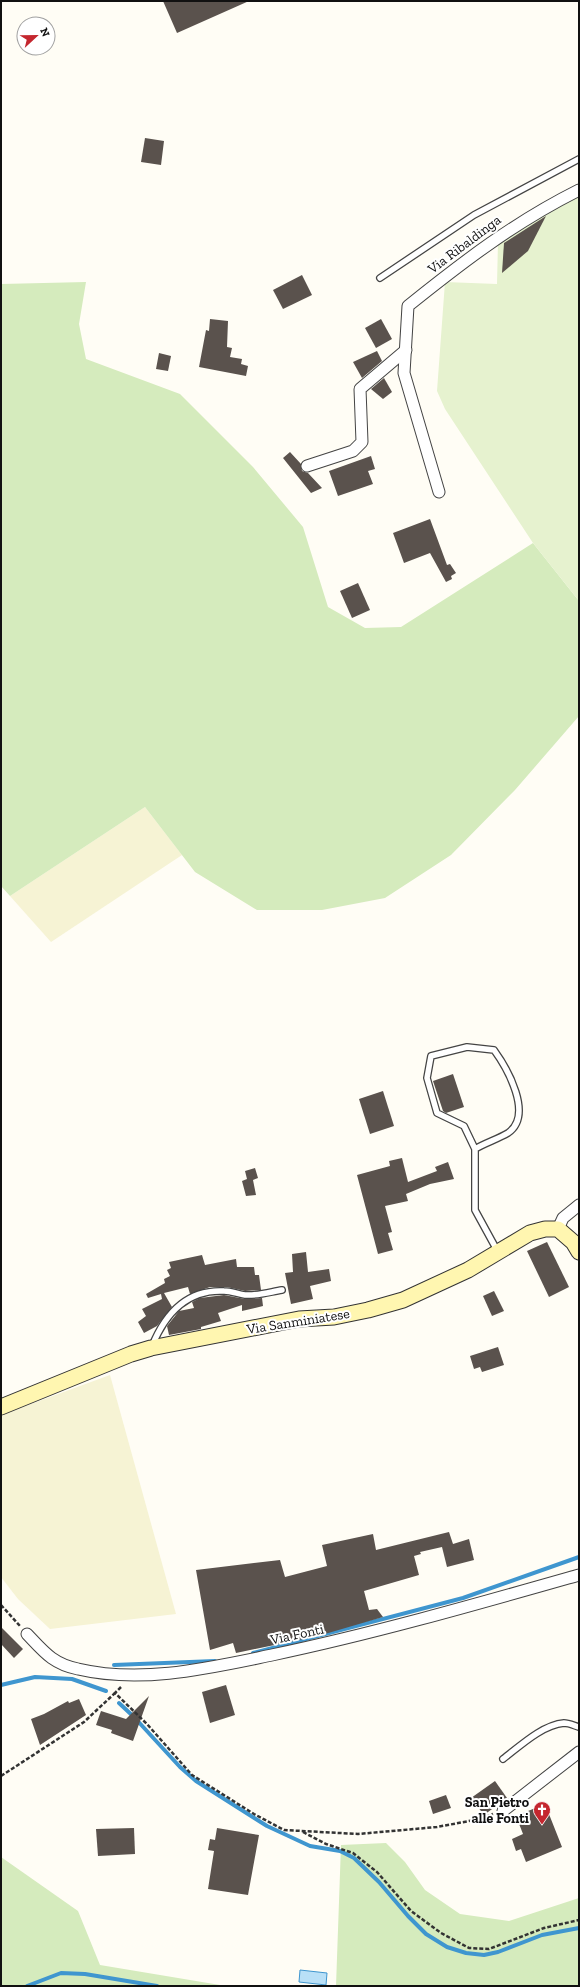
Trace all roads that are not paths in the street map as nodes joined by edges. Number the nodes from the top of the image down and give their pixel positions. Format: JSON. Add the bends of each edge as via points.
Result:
{"nodes":[{"id":1,"x":579,"y":159,"type":"edge"},
{"id":2,"x":579,"y":190,"type":"edge"},
{"id":3,"x":380,"y":278,"type":"dead end"},
{"id":4,"x":406,"y":350,"type":"junction"},
{"id":5,"x":307,"y":466,"type":"dead end"},
{"id":6,"x":439,"y":492,"type":"dead end"},
{"id":7,"x":475,"y":1149,"type":"junction"},
{"id":8,"x":579,"y":1205,"type":"edge"},
{"id":9,"x":558,"y":1229,"type":"junction"},
{"id":10,"x":498,"y":1252,"type":"junction"},
{"id":11,"x":579,"y":1252,"type":"edge"},
{"id":12,"x":282,"y":1290,"type":"dead end"},
{"id":13,"x":151,"y":1348,"type":"junction"},
{"id":14,"x":1,"y":1407,"type":"edge"},
{"id":15,"x":579,"y":1575,"type":"edge"},
{"id":16,"x":27,"y":1634,"type":"road end"},
{"id":17,"x":579,"y":1728,"type":"edge"},
{"id":18,"x":579,"y":1752,"type":"edge"},
{"id":19,"x":503,"y":1759,"type":"dead end"},
{"id":20,"x":503,"y":1811,"type":"road end"}],
"edges":[{"from":1,"to":3,"type":"lane","via":[[474,215]]},
{"from":2,"to":4,"type":"street","name":"Via Ribaldinga","via":[[548,205],[503,233],[408,306]]},
{"from":4,"to":5,"type":"street","via":[[360,389],[362,442],[353,450]]},
{"from":4,"to":6,"type":"street","name":"Via Ribaldinga","via":[[404,373]]},
{"from":7,"to":7,"type":"lane","via":[[464,1126],[437,1113],[427,1078],[431,1056],[466,1047],[494,1050],[506,1066],[516,1090],[518,1117],[509,1132]]},
{"from":7,"to":10,"type":"lane","via":[[475,1210]]},
{"from":8,"to":9,"type":"street","via":[[563,1218]]},
{"from":9,"to":10,"type":"main road","name":"Via Sanminiatese","via":[[545,1228],[530,1233]]},
{"from":9,"to":11,"type":"main road","via":[[573,1242]]},
{"from":10,"to":13,"type":"main road","name":"Via Sanminiatese","via":[[461,1274],[403,1300],[368,1310],[299,1319]]},
{"from":12,"to":13,"type":"lane","via":[[246,1295],[224,1291],[211,1292],[188,1299],[174,1308],[161,1325]]},
{"from":13,"to":14,"type":"main road","name":"Via Sanminiatese"},
{"from":15,"to":16,"type":"street","name":"Via Fonti","via":[[345,1640],[213,1667],[134,1676],[77,1669],[49,1658]]},
{"from":17,"to":19,"type":"lane","via":[[566,1723],[550,1726]]},
{"from":18,"to":20,"type":"street"}]}
